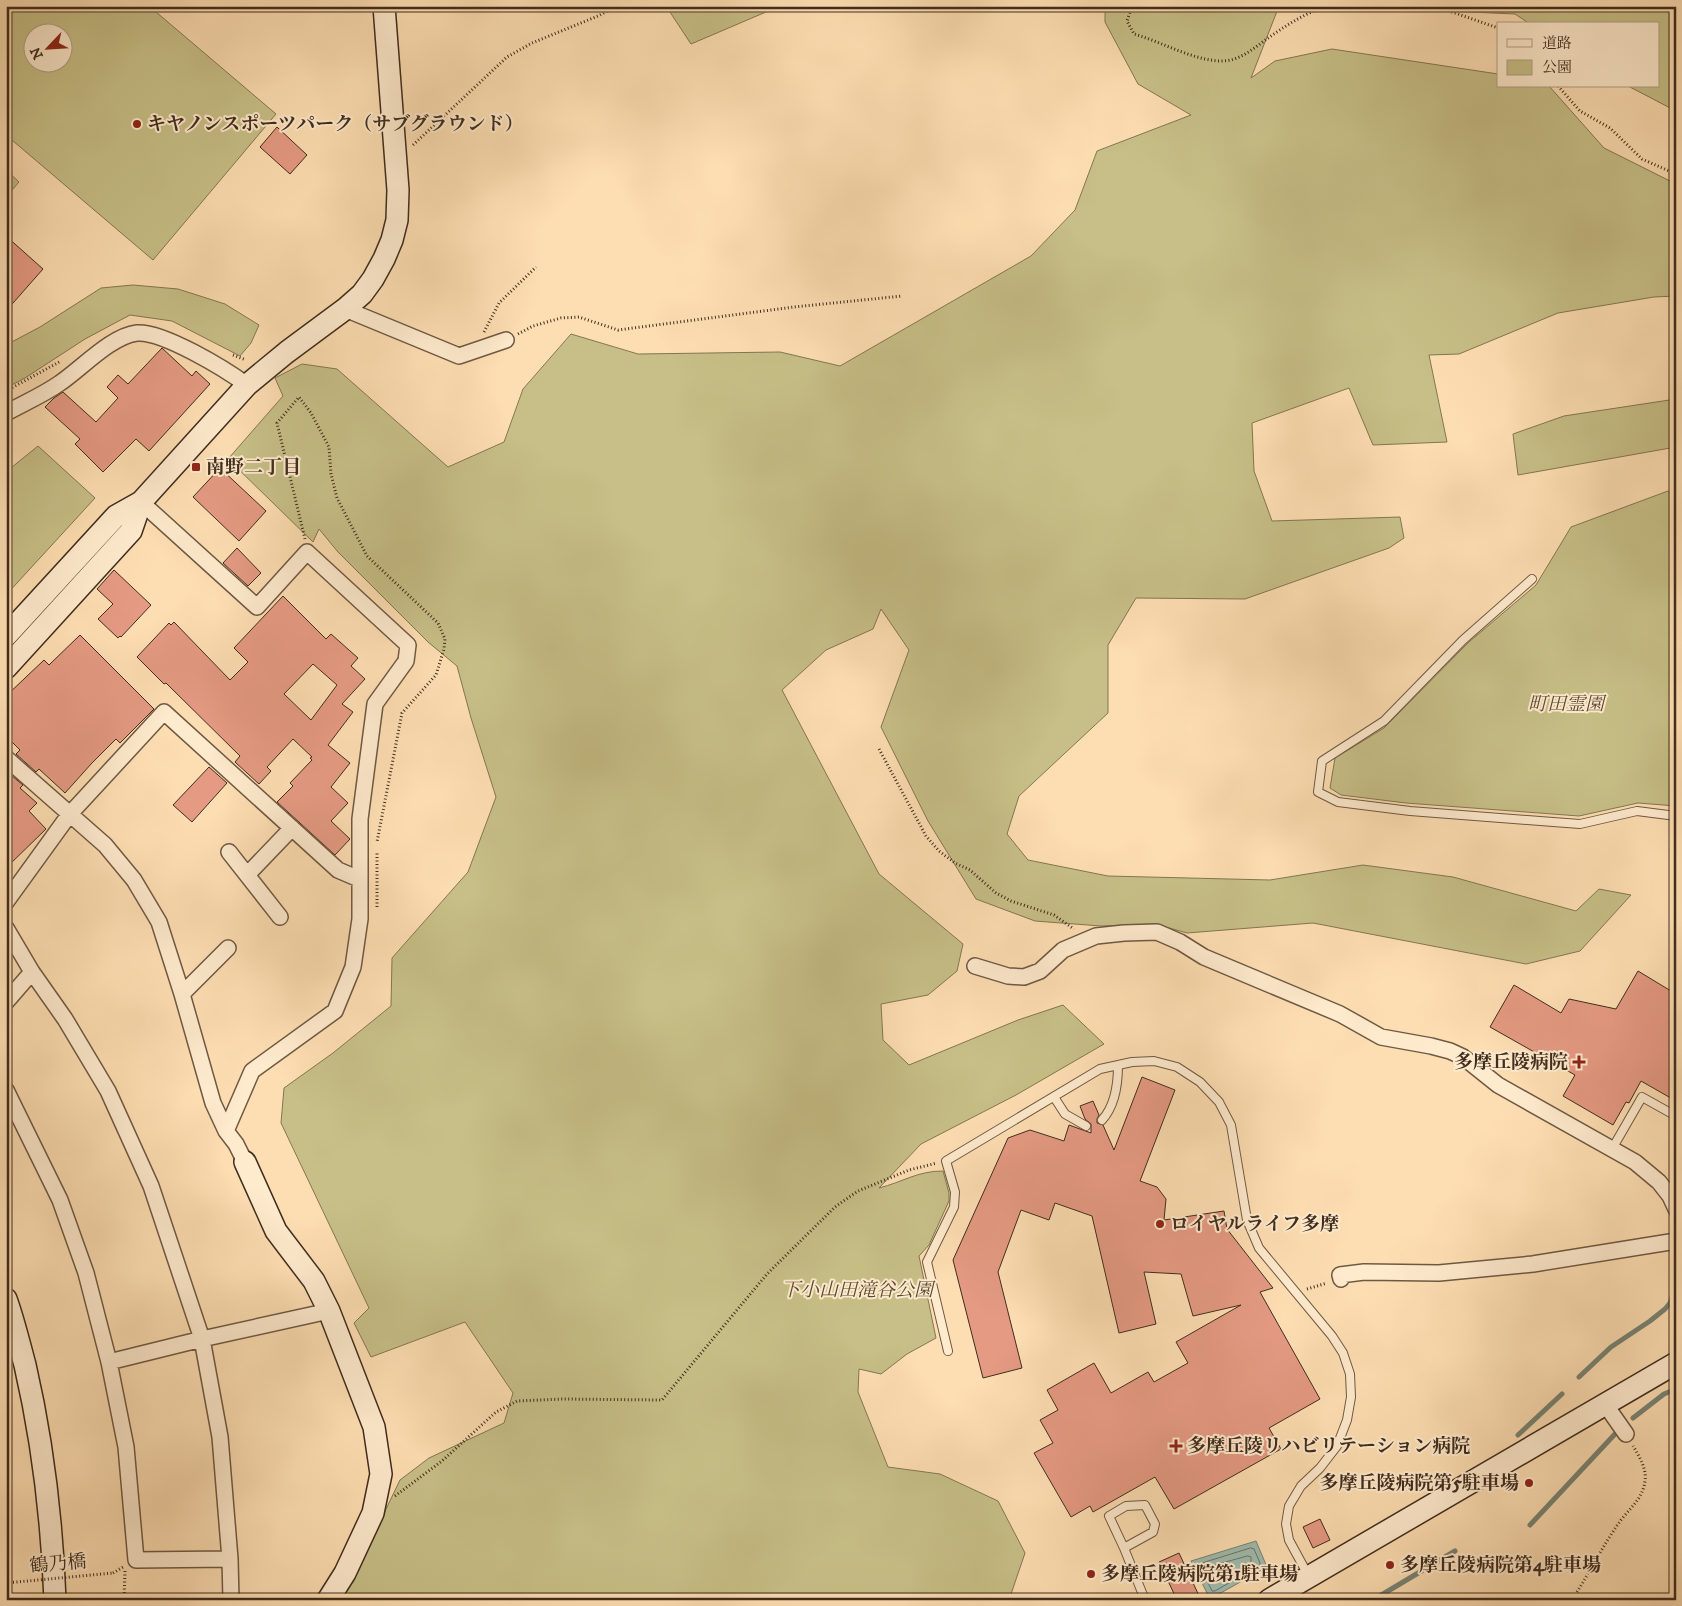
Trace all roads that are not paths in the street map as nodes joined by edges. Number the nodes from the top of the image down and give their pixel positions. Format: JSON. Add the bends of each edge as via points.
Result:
{"nodes":[{"id":1,"x":384,"y":6,"type":"edge"},
{"id":2,"x":345,"y":309,"type":"junction"},
{"id":3,"x":506,"y":340,"type":"road end"},
{"id":4,"x":255,"y":378,"type":"junction"},
{"id":5,"x":6,"y":413,"type":"edge"},
{"id":6,"x":141,"y":502,"type":"junction"},
{"id":7,"x":1532,"y":579,"type":"dead end"},
{"id":8,"x":6,"y":636,"type":"edge"},
{"id":9,"x":6,"y":668,"type":"edge"},
{"id":10,"x":6,"y":758,"type":"edge"},
{"id":11,"x":69,"y":815,"type":"junction"},
{"id":12,"x":1676,"y":816,"type":"edge"},
{"id":13,"x":292,"y":828,"type":"junction"},
{"id":14,"x":229,"y":852,"type":"dead end"},
{"id":15,"x":247,"y":875,"type":"junction"},
{"id":16,"x":359,"y":878,"type":"junction"},
{"id":17,"x":6,"y":902,"type":"edge"},
{"id":18,"x":280,"y":917,"type":"dead end"},
{"id":19,"x":6,"y":928,"type":"edge"},
{"id":20,"x":228,"y":948,"type":"dead end"},
{"id":21,"x":975,"y":966,"type":"dead end"},
{"id":22,"x":32,"y":972,"type":"junction"},
{"id":23,"x":182,"y":994,"type":"junction"},
{"id":24,"x":6,"y":1002,"type":"edge"},
{"id":25,"x":1118,"y":1065,"type":"junction"},
{"id":26,"x":6,"y":1090,"type":"edge"},
{"id":27,"x":1054,"y":1097,"type":"junction"},
{"id":28,"x":1676,"y":1116,"type":"edge"},
{"id":29,"x":1102,"y":1120,"type":"dead end"},
{"id":30,"x":1086,"y":1126,"type":"dead end"},
{"id":31,"x":226,"y":1131,"type":"junction"},
{"id":32,"x":1612,"y":1150,"type":"junction"},
{"id":33,"x":245,"y":1162,"type":"joint"},
{"id":34,"x":1676,"y":1210,"type":"edge"},
{"id":35,"x":1676,"y":1241,"type":"edge"},
{"id":36,"x":1341,"y":1279,"type":"road end"},
{"id":37,"x":6,"y":1299,"type":"edge"},
{"id":38,"x":328,"y":1311,"type":"junction"},
{"id":39,"x":202,"y":1339,"type":"junction"},
{"id":40,"x":948,"y":1351,"type":"dead end"},
{"id":41,"x":110,"y":1362,"type":"junction"},
{"id":42,"x":1676,"y":1363,"type":"edge"},
{"id":43,"x":1605,"y":1404,"type":"junction"},
{"id":44,"x":1626,"y":1434,"type":"road end"},
{"id":45,"x":1124,"y":1548,"type":"junction"},
{"id":46,"x":230,"y":1559,"type":"junction"},
{"id":47,"x":1309,"y":1576,"type":"junction"},
{"id":48,"x":55,"y":1600,"type":"edge"},
{"id":49,"x":231,"y":1600,"type":"edge"},
{"id":50,"x":328,"y":1600,"type":"edge"},
{"id":51,"x":1145,"y":1600,"type":"edge"},
{"id":52,"x":1269,"y":1600,"type":"edge"}],
"edges":[{"from":1,"to":2,"type":"street","via":[[398,190],[397,220],[384,260],[373,279]]},
{"from":2,"to":3,"type":"street","via":[[459,356]]},
{"from":2,"to":4,"type":"street"},
{"from":4,"to":5,"type":"street","via":[[156,336],[134,334],[111,344],[59,384]]},
{"from":4,"to":6,"type":"street"},
{"from":6,"to":8,"type":"street","via":[[116,516]]},
{"from":6,"to":9,"type":"street","via":[[131,531]]},
{"from":6,"to":16,"type":"street","via":[[257,607],[307,552],[408,644],[406,661],[375,704],[360,819]]},
{"from":7,"to":12,"type":"lane","via":[[1463,640],[1384,721],[1322,761],[1318,792],[1338,802],[1410,811],[1580,824],[1637,811]]},
{"from":10,"to":11,"type":"street"},
{"from":11,"to":13,"type":"street","via":[[164,712]]},
{"from":11,"to":17,"type":"street"},
{"from":11,"to":23,"type":"street","via":[[105,846],[134,880],[159,922]]},
{"from":13,"to":15,"type":"street"},
{"from":13,"to":16,"type":"street","via":[[338,870]]},
{"from":14,"to":15,"type":"street"},
{"from":15,"to":18,"type":"street"},
{"from":16,"to":31,"type":"street","via":[[360,919],[354,967],[335,1011],[252,1072]]},
{"from":19,"to":22,"type":"street"},
{"from":20,"to":23,"type":"street"},
{"from":21,"to":32,"type":"street","via":[[1008,976],[1024,977],[1040,971],[1063,950],[1096,936],[1157,932],[1204,957],[1340,1014],[1382,1037],[1431,1046],[1463,1057],[1498,1085]]},
{"from":22,"to":24,"type":"street"},
{"from":22,"to":39,"type":"street","via":[[65,1019],[108,1091],[151,1186]]},
{"from":23,"to":31,"type":"street","via":[[213,1103]]},
{"from":25,"to":27,"type":"lane","via":[[1100,1069]]},
{"from":25,"to":29,"type":"lane","via":[[1118,1086]]},
{"from":25,"to":47,"type":"lane","via":[[1154,1062],[1176,1068],[1200,1082],[1219,1102],[1231,1125],[1247,1220],[1259,1248],[1343,1353],[1350,1374],[1348,1420],[1337,1446],[1301,1486],[1289,1506],[1286,1524],[1289,1540]]},
{"from":26,"to":41,"type":"street","via":[[60,1200],[86,1273]]},
{"from":27,"to":30,"type":"lane","via":[[1065,1114]]},
{"from":27,"to":40,"type":"lane","via":[[946,1161],[955,1192],[954,1207],[927,1262]]},
{"from":28,"to":32,"type":"lane","via":[[1642,1097]]},
{"from":31,"to":33,"type":"street"},
{"from":32,"to":34,"type":"street","via":[[1635,1162],[1659,1182]]},
{"from":33,"to":38,"type":"street","via":[[276,1231],[314,1281]]},
{"from":35,"to":36,"type":"street","via":[[1533,1264],[1439,1273],[1364,1272],[1340,1275]]},
{"from":37,"to":48,"type":"street","via":[[40,1435],[53,1546]]},
{"from":38,"to":39,"type":"street"},
{"from":38,"to":50,"type":"street","via":[[374,1427],[381,1474],[373,1513],[345,1573]]},
{"from":39,"to":41,"type":"street"},
{"from":39,"to":46,"type":"street","via":[[220,1437]]},
{"from":41,"to":46,"type":"street","via":[[126,1447],[136,1560]]},
{"from":42,"to":43,"type":"street"},
{"from":43,"to":44,"type":"street"},
{"from":43,"to":47,"type":"street"},
{"from":45,"to":45,"type":"lane","via":[[1109,1516],[1126,1506],[1145,1504],[1155,1524],[1153,1532]]},
{"from":45,"to":51,"type":"lane"},
{"from":46,"to":49,"type":"street"},
{"from":47,"to":52,"type":"street"}]}
